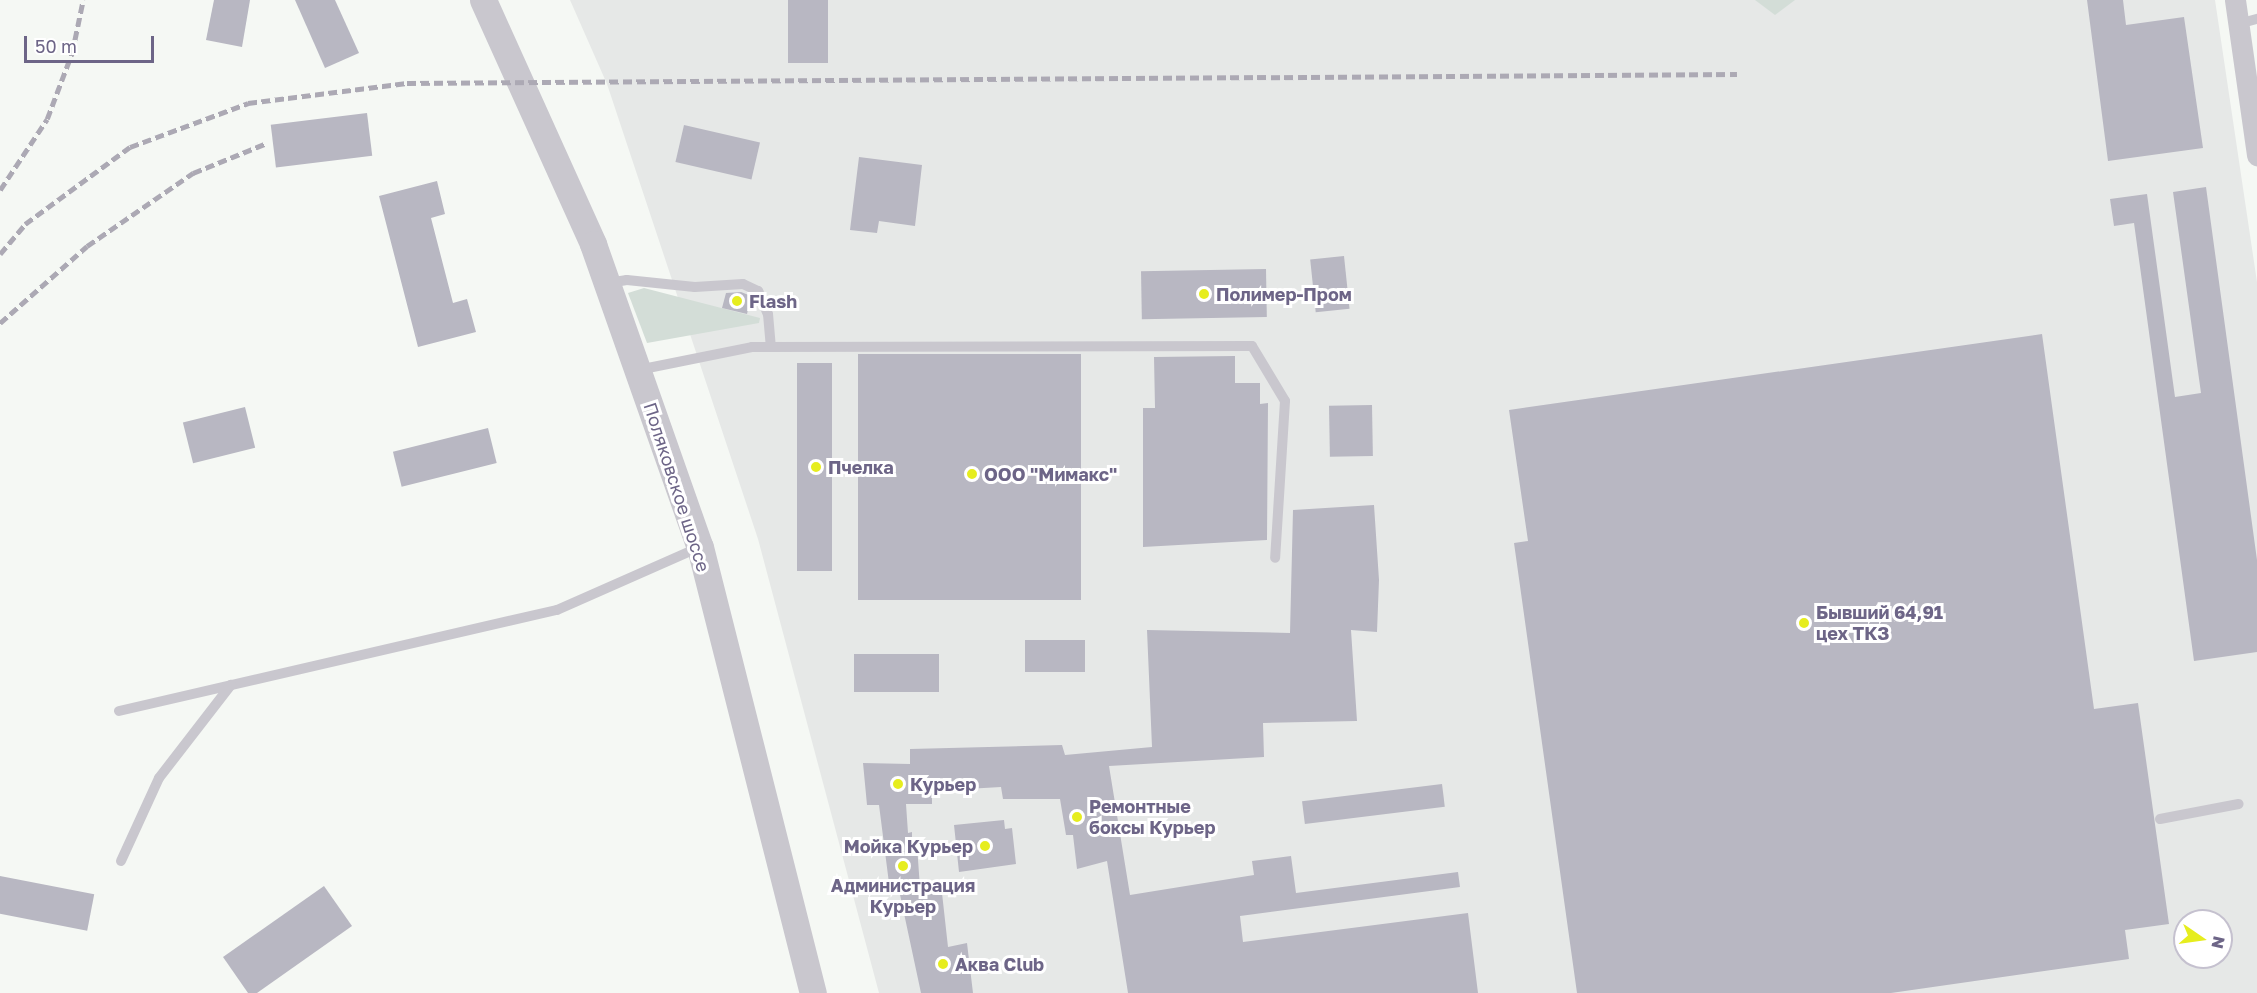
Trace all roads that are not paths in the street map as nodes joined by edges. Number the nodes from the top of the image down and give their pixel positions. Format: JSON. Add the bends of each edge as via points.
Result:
{"nodes":[{"id":1,"x":483,"y":0,"type":"edge"},
{"id":2,"x":2235,"y":0,"type":"edge"},
{"id":3,"x":2248,"y":21,"type":"edge"},
{"id":4,"x":2257,"y":155,"type":"edge"},
{"id":5,"x":607,"y":283,"type":"junction"},
{"id":6,"x":771,"y":347,"type":"junction"},
{"id":7,"x":638,"y":370,"type":"junction"},
{"id":8,"x":700,"y":547,"type":"junction"},
{"id":9,"x":1275,"y":558,"type":"dead end"},
{"id":10,"x":231,"y":685,"type":"junction"},
{"id":11,"x":119,"y":711,"type":"dead end"},
{"id":12,"x":2239,"y":804,"type":"dead end"},
{"id":13,"x":2160,"y":819,"type":"dead end"},
{"id":14,"x":121,"y":861,"type":"dead end"},
{"id":15,"x":813,"y":993,"type":"edge"}],
"edges":[{"from":1,"to":5,"type":"street","name":"Поляковское шоссе","via":[[524,84]]},
{"from":2,"to":3,"type":"street"},
{"from":3,"to":4,"type":"street"},
{"from":5,"to":6,"type":"lane","via":[[627,280],[695,287],[742,284],[758,291],[768,314]]},
{"from":5,"to":7,"type":"street","name":"Поляковское шоссе"},
{"from":6,"to":7,"type":"lane","via":[[752,347]]},
{"from":6,"to":9,"type":"lane","via":[[1252,346],[1285,401]]},
{"from":7,"to":8,"type":"street","name":"Поляковское шоссе"},
{"from":8,"to":10,"type":"lane","via":[[557,610]]},
{"from":8,"to":15,"type":"street","name":"Поляковское шоссе"},
{"from":10,"to":11,"type":"lane"},
{"from":10,"to":14,"type":"lane","via":[[159,778]]},
{"from":12,"to":13,"type":"lane"}]}
